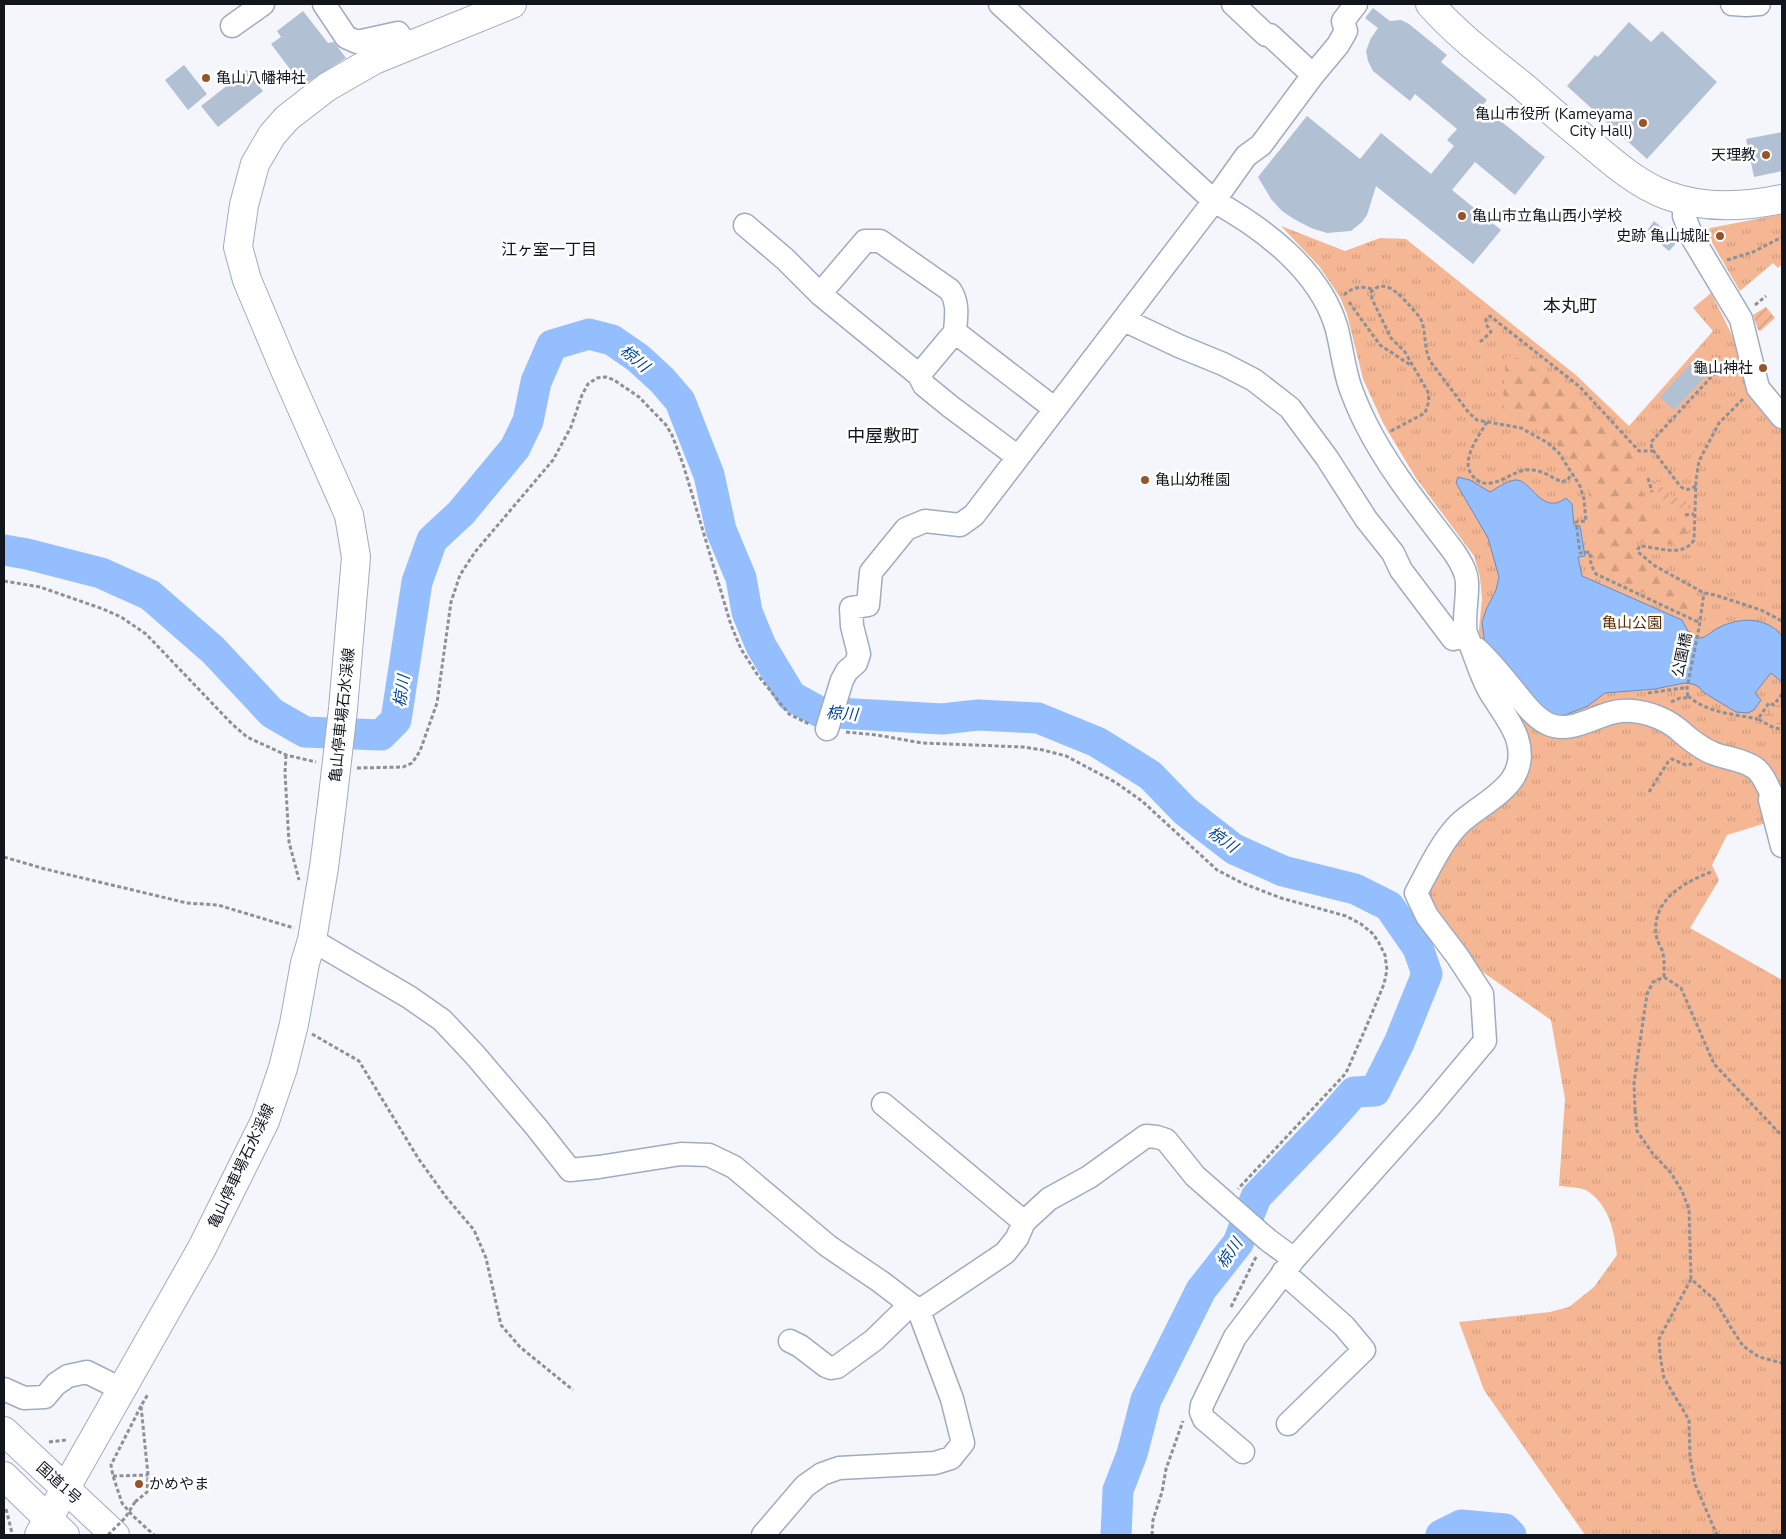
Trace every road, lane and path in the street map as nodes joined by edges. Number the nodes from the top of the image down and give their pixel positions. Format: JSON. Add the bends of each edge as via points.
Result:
{"nodes":[{"id":1,"x":262,"y":4,"type":"edge"},
{"id":2,"x":324,"y":4,"type":"edge"},
{"id":3,"x":512,"y":4,"type":"edge"},
{"id":4,"x":1000,"y":4,"type":"edge"},
{"id":5,"x":1234,"y":4,"type":"edge"},
{"id":6,"x":1356,"y":4,"type":"edge"},
{"id":7,"x":1430,"y":4,"type":"edge"},
{"id":8,"x":1732,"y":4,"type":"edge"},
{"id":9,"x":1759,"y":4,"type":"edge"},
{"id":10,"x":232,"y":26,"type":"dead end"},
{"id":11,"x":408,"y":46,"type":"junction"},
{"id":12,"x":1313,"y":75,"type":"junction"},
{"id":13,"x":1782,"y":199,"type":"edge"},
{"id":14,"x":1214,"y":201,"type":"junction"},
{"id":15,"x":1684,"y":201,"type":"junction"},
{"id":16,"x":745,"y":225,"type":"dead end"},
{"id":17,"x":1782,"y":237,"type":"edge"},
{"id":18,"x":1719,"y":262,"type":"dead end"},
{"id":19,"x":1373,"y":290,"type":"junction"},
{"id":20,"x":1336,"y":292,"type":"dead end"},
{"id":21,"x":820,"y":294,"type":"junction"},
{"id":22,"x":1344,"y":295,"type":"junction"},
{"id":23,"x":1766,"y":296,"type":"dead end"},
{"id":24,"x":1748,"y":309,"type":"dead end"},
{"id":25,"x":1124,"y":320,"type":"junction"},
{"id":26,"x":955,"y":332,"type":"junction"},
{"id":27,"x":1480,"y":342,"type":"dead end"},
{"id":28,"x":1413,"y":367,"type":"junction"},
{"id":29,"x":1714,"y":374,"type":"dead end"},
{"id":30,"x":919,"y":375,"type":"junction"},
{"id":31,"x":1745,"y":397,"type":"dead end"},
{"id":32,"x":1055,"y":409,"type":"junction"},
{"id":33,"x":1782,"y":417,"type":"edge"},
{"id":34,"x":1487,"y":422,"type":"junction"},
{"id":35,"x":1382,"y":435,"type":"dead end"},
{"id":36,"x":1654,"y":451,"type":"junction"},
{"id":37,"x":1018,"y":457,"type":"junction"},
{"id":38,"x":1572,"y":474,"type":"junction"},
{"id":39,"x":1648,"y":478,"type":"dead end"},
{"id":40,"x":1696,"y":486,"type":"junction"},
{"id":41,"x":1652,"y":492,"type":"dead end"},
{"id":42,"x":1694,"y":514,"type":"junction"},
{"id":43,"x":1685,"y":515,"type":"dead end"},
{"id":44,"x":4,"y":581,"type":"edge"},
{"id":45,"x":1704,"y":593,"type":"junction"},
{"id":46,"x":1782,"y":621,"type":"edge"},
{"id":47,"x":1700,"y":626,"type":"junction"},
{"id":48,"x":1468,"y":639,"type":"junction"},
{"id":49,"x":1687,"y":688,"type":"dead end"},
{"id":50,"x":1782,"y":694,"type":"edge"},
{"id":51,"x":1687,"y":695,"type":"dead end"},
{"id":52,"x":1758,"y":719,"type":"junction"},
{"id":53,"x":827,"y":728,"type":"junction"},
{"id":54,"x":1782,"y":729,"type":"edge"},
{"id":55,"x":1708,"y":750,"type":"junction"},
{"id":56,"x":286,"y":755,"type":"junction"},
{"id":57,"x":322,"y":763,"type":"dead end"},
{"id":58,"x":355,"y":768,"type":"dead end"},
{"id":59,"x":1649,"y":792,"type":"dead end"},
{"id":60,"x":1782,"y":846,"type":"edge"},
{"id":61,"x":4,"y":857,"type":"edge"},
{"id":62,"x":1711,"y":872,"type":"dead end"},
{"id":63,"x":301,"y":887,"type":"dead end"},
{"id":64,"x":312,"y":940,"type":"junction"},
{"id":65,"x":1664,"y":977,"type":"junction"},
{"id":66,"x":294,"y":1024,"type":"junction"},
{"id":67,"x":883,"y":1104,"type":"dead end"},
{"id":68,"x":1782,"y":1136,"type":"edge"},
{"id":69,"x":1225,"y":1204,"type":"junction"},
{"id":70,"x":1024,"y":1222,"type":"junction"},
{"id":71,"x":1288,"y":1266,"type":"junction"},
{"id":72,"x":1692,"y":1279,"type":"junction"},
{"id":73,"x":915,"y":1308,"type":"junction"},
{"id":74,"x":790,"y":1341,"type":"dead end"},
{"id":75,"x":1782,"y":1362,"type":"edge"},
{"id":76,"x":4,"y":1389,"type":"edge"},
{"id":77,"x":573,"y":1390,"type":"dead end"},
{"id":78,"x":148,"y":1394,"type":"dead end"},
{"id":79,"x":131,"y":1398,"type":"junction"},
{"id":80,"x":1288,"y":1424,"type":"dead end"},
{"id":81,"x":4,"y":1431,"type":"edge"},
{"id":82,"x":1242,"y":1452,"type":"dead end"},
{"id":83,"x":148,"y":1475,"type":"junction"},
{"id":84,"x":4,"y":1476,"type":"edge"},
{"id":85,"x":113,"y":1476,"type":"junction"},
{"id":86,"x":66,"y":1488,"type":"junction"},
{"id":87,"x":4,"y":1501,"type":"edge"},
{"id":88,"x":51,"y":1530,"type":"edge"},
{"id":89,"x":12,"y":1533,"type":"dead end"},
{"id":90,"x":108,"y":1535,"type":"edge"},
{"id":91,"x":115,"y":1535,"type":"edge"},
{"id":92,"x":154,"y":1535,"type":"edge"},
{"id":93,"x":763,"y":1535,"type":"edge"},
{"id":94,"x":1717,"y":1535,"type":"edge"}],
"edges":[{"from":1,"to":10,"type":"street"},
{"from":2,"to":11,"type":"street","via":[[346,36],[356,42],[398,33]]},
{"from":3,"to":11,"type":"main road","name":"亀山停車場石水渓線"},
{"from":4,"to":14,"type":"street"},
{"from":5,"to":12,"type":"street"},
{"from":6,"to":12,"type":"street","via":[[1343,21],[1346,31],[1338,45]]},
{"from":7,"to":15,"type":"main road","via":[[1606,157],[1642,182]]},
{"from":8,"to":9,"type":"street"},
{"from":11,"to":64,"type":"main road","name":"亀山停車場石水渓線","bridge":true,"via":[[374,60],[327,86],[287,118],[272,135],[255,164],[238,246],[247,280],[349,515],[356,557],[343,709]]},
{"from":12,"to":14,"type":"street","via":[[1262,145],[1246,156]]},
{"from":13,"to":15,"type":"main road","via":[[1725,205]]},
{"from":14,"to":25,"type":"street"},
{"from":14,"to":48,"type":"street","via":[[1234,212],[1291,256],[1321,292],[1336,327],[1351,391],[1366,424],[1400,479],[1462,565],[1467,582]]},
{"from":15,"to":33,"type":"street","via":[[1684,216],[1693,239],[1741,319],[1758,388]]},
{"from":16,"to":21,"type":"street"},
{"from":17,"to":18,"type":"path","via":[[1754,252]]},
{"from":19,"to":22,"type":"path","via":[[1356,288]]},
{"from":19,"to":28,"type":"path","via":[[1372,299],[1391,338],[1405,352]]},
{"from":19,"to":34,"type":"path","via":[[1386,286],[1399,293],[1421,320],[1425,352],[1430,361],[1469,413],[1477,420]]},
{"from":20,"to":22,"type":"path"},
{"from":21,"to":26,"type":"street","via":[[866,241],[880,241],[950,290],[957,309]]},
{"from":21,"to":30,"type":"street"},
{"from":22,"to":28,"type":"path","via":[[1380,345]]},
{"from":23,"to":24,"type":"path"},
{"from":25,"to":32,"type":"street"},
{"from":25,"to":48,"type":"street","via":[[1254,380],[1290,408],[1393,553],[1401,570],[1453,639]]},
{"from":26,"to":30,"type":"street"},
{"from":26,"to":32,"type":"street"},
{"from":27,"to":36,"type":"path","via":[[1491,332],[1486,324],[1490,316],[1580,387],[1639,451]]},
{"from":28,"to":35,"type":"path","via":[[1428,392],[1425,413]]},
{"from":29,"to":36,"type":"path","via":[[1654,437]]},
{"from":30,"to":37,"type":"street","via":[[924,385],[950,407]]},
{"from":31,"to":40,"type":"path","via":[[1719,423],[1699,461]]},
{"from":32,"to":37,"type":"street"},
{"from":34,"to":38,"type":"path","via":[[1521,428],[1548,443]]},
{"from":34,"to":38,"type":"path","via":[[1469,457],[1470,472],[1475,479],[1495,483],[1522,470],[1533,470],[1562,482]]},
{"from":36,"to":40,"type":"path","via":[[1684,490]]},
{"from":37,"to":53,"type":"street","via":[[974,515],[960,524],[925,521],[906,529],[871,572],[868,605],[851,608],[859,654],[842,680]]},
{"from":38,"to":47,"type":"path","via":[[1584,500],[1586,521],[1576,522],[1580,553],[1590,552],[1596,574]]},
{"from":39,"to":41,"type":"path"},
{"from":40,"to":42,"type":"path"},
{"from":42,"to":43,"type":"path"},
{"from":42,"to":45,"type":"path","via":[[1694,540],[1686,548],[1640,546],[1638,552],[1655,566]]},
{"from":44,"to":56,"type":"path","via":[[66,595],[129,622],[146,634],[247,737]]},
{"from":45,"to":46,"type":"path","via":[[1749,605]]},
{"from":45,"to":47,"type":"path","name":"公園橋"},
{"from":47,"to":49,"type":"path","name":"公園橋"},
{"from":48,"to":55,"type":"street","via":[[1531,711],[1548,724],[1567,727],[1622,710],[1646,713],[1671,724]]},
{"from":48,"to":71,"type":"street","via":[[1489,691],[1513,728],[1520,751],[1518,764],[1499,795],[1458,825],[1442,846],[1416,893],[1427,916],[1482,994],[1485,1041]]},
{"from":50,"to":52,"type":"path","via":[[1774,705],[1769,703]]},
{"from":51,"to":52,"type":"path","via":[[1711,710]]},
{"from":52,"to":54,"type":"path"},
{"from":53,"to":58,"type":"path","via":[[814,727],[789,714],[741,649],[672,435],[645,402],[606,377],[588,384],[571,427],[553,460],[460,574],[451,602],[437,703],[420,751],[412,763],[403,767]]},
{"from":53,"to":69,"type":"path","via":[[922,743],[1023,747],[1066,756],[1116,782],[1142,801],[1217,870],[1250,887],[1346,916],[1372,933],[1385,955],[1387,970],[1346,1073]]},
{"from":55,"to":59,"type":"path","via":[[1702,763],[1686,765],[1672,759]]},
{"from":55,"to":60,"type":"street","via":[[1742,761],[1762,775],[1772,793],[1770,800]]},
{"from":56,"to":57,"type":"path"},
{"from":56,"to":63,"type":"path","via":[[289,842]]},
{"from":61,"to":64,"type":"path","via":[[186,904],[218,906],[304,931]]},
{"from":62,"to":65,"type":"path","via":[[1691,880],[1667,896],[1662,905],[1657,919],[1657,938],[1664,959]]},
{"from":64,"to":66,"type":"main road","name":"亀山停車場石水渓線"},
{"from":64,"to":73,"type":"street","via":[[442,1020],[570,1170],[681,1154],[709,1156],[734,1167],[828,1246]]},
{"from":65,"to":68,"type":"path","via":[[1681,988],[1714,1064]]},
{"from":65,"to":72,"type":"path","via":[[1653,982],[1647,994],[1634,1083],[1635,1111],[1637,1131],[1671,1173],[1689,1209]]},
{"from":66,"to":77,"type":"path","via":[[359,1060],[418,1158],[474,1230],[486,1258],[501,1325],[520,1347]]},
{"from":66,"to":79,"type":"main road","name":"亀山停車場石水渓線","via":[[283,1068],[261,1130]]},
{"from":67,"to":70,"type":"street"},
{"from":69,"to":70,"type":"street","via":[[1195,1176],[1166,1140],[1146,1136],[1089,1177],[1049,1199]]},
{"from":69,"to":71,"type":"street","via":[[1268,1240]]},
{"from":70,"to":73,"type":"street","via":[[1017,1238],[1005,1252]]},
{"from":71,"to":80,"type":"street","via":[[1364,1350]]},
{"from":71,"to":82,"type":"street","via":[[1235,1337],[1202,1405],[1204,1419]]},
{"from":72,"to":75,"type":"path","via":[[1715,1300],[1743,1346],[1759,1357]]},
{"from":72,"to":94,"type":"path","via":[[1659,1340],[1660,1355],[1664,1378],[1689,1420],[1695,1484]]},
{"from":73,"to":74,"type":"street","via":[[837,1367],[826,1366]]},
{"from":73,"to":93,"type":"street","via":[[952,1399],[964,1442],[951,1458],[935,1463],[839,1468],[822,1474],[805,1486]]},
{"from":76,"to":79,"type":"street","via":[[24,1398],[45,1397],[68,1376],[87,1372]]},
{"from":78,"to":79,"type":"path"},
{"from":79,"to":83,"type":"path"},
{"from":79,"to":85,"type":"path","via":[[111,1465]]},
{"from":79,"to":86,"type":"main road","name":"亀山停車場石水渓線"},
{"from":81,"to":86,"type":"main road","name":"国道1号"},
{"from":83,"to":85,"type":"path"},
{"from":83,"to":90,"type":"path","bridge":true,"via":[[147,1492],[134,1502],[125,1518]]},
{"from":84,"to":88,"type":"main road"},
{"from":85,"to":92,"type":"path","via":[[122,1503]]},
{"from":86,"to":88,"type":"main road","name":"亀山停車場石水渓線"},
{"from":86,"to":91,"type":"main road","name":"国道1号"},
{"from":87,"to":89,"type":"path"}]}
